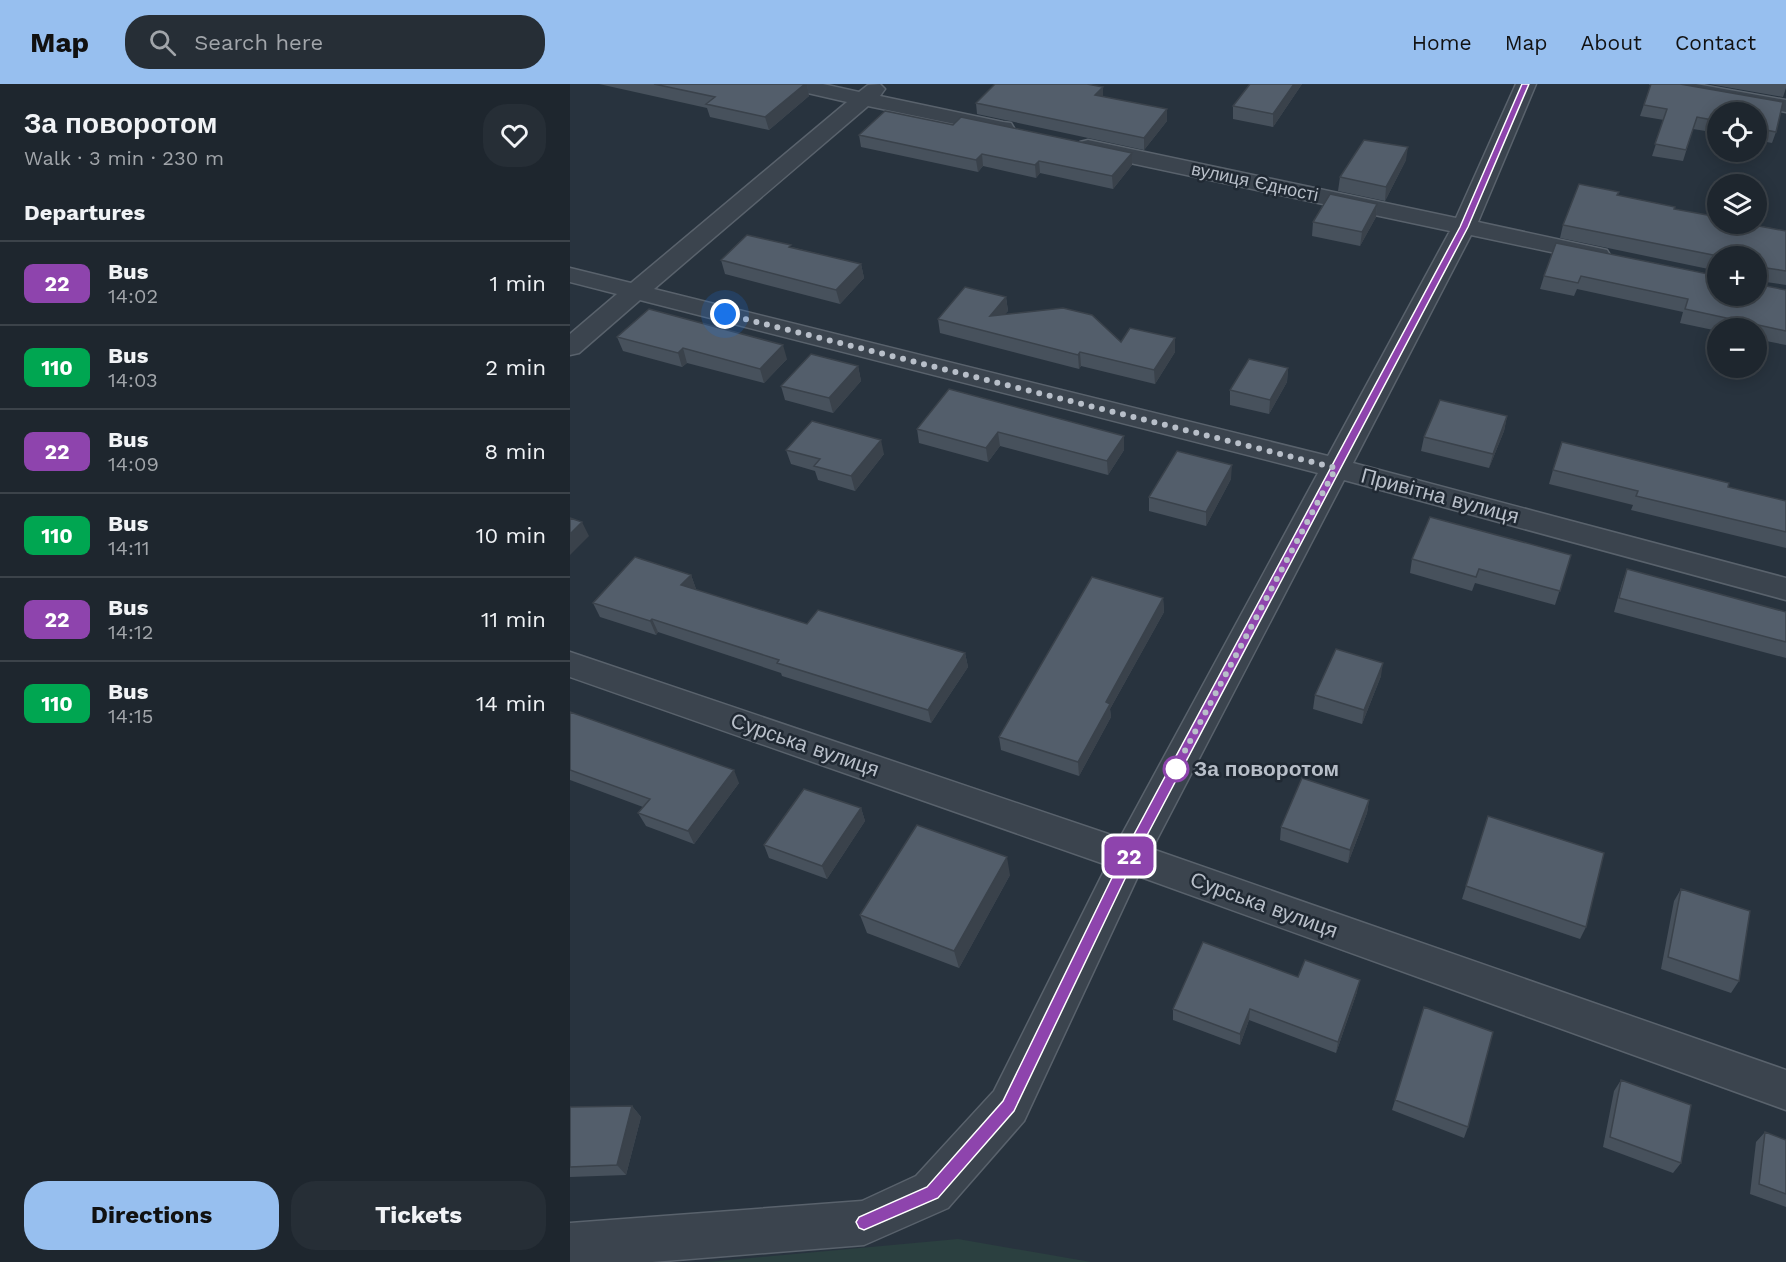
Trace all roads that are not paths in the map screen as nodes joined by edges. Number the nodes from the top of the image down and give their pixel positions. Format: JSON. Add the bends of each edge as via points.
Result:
{"nodes":[{"id":1,"x":793,"y":84,"type":"edge"},
{"id":2,"x":1526,"y":84,"type":"edge"},
{"id":3,"x":1661,"y":84,"type":"edge"},
{"id":4,"x":872,"y":92,"type":"edge"},
{"id":5,"x":1786,"y":106,"type":"edge"},
{"id":6,"x":1026,"y":134,"type":"edge"},
{"id":7,"x":1072,"y":143,"type":"edge"},
{"id":8,"x":1464,"y":227,"type":"junction"},
{"id":9,"x":1614,"y":258,"type":"edge"},
{"id":10,"x":570,"y":275,"type":"edge"},
{"id":11,"x":634,"y":292,"type":"junction"},
{"id":12,"x":570,"y":347,"type":"edge"},
{"id":13,"x":1336,"y":468,"type":"junction"},
{"id":14,"x":1786,"y":589,"type":"edge"},
{"id":15,"x":570,"y":664,"type":"edge"},
{"id":16,"x":1129,"y":857,"type":"junction"},
{"id":17,"x":1786,"y":1090,"type":"edge"},
{"id":18,"x":570,"y":1246,"type":"edge"}],
"edges":[{"from":1,"to":4,"type":"street"},
{"from":2,"to":8,"type":"street"},
{"from":3,"to":5,"type":"street"},
{"from":4,"to":6,"type":"street"},
{"from":4,"to":11,"type":"street"},
{"from":7,"to":8,"type":"street","name":"вулиця Єдності"},
{"from":8,"to":9,"type":"street","name":"вулиця Єдності"},
{"from":8,"to":13,"type":"street"},
{"from":10,"to":11,"type":"street","name":"Привітна вулиця"},
{"from":11,"to":12,"type":"street"},
{"from":11,"to":13,"type":"street","name":"Привітна вулиця"},
{"from":13,"to":14,"type":"street","name":"Привітна вулиця"},
{"from":13,"to":16,"type":"street"},
{"from":15,"to":16,"type":"street","name":"Сурська вулиця"},
{"from":16,"to":17,"type":"street","name":"Сурська вулиця"},
{"from":16,"to":18,"type":"street","via":[[1009,1106],[932,1192],[864,1222]]}]}
